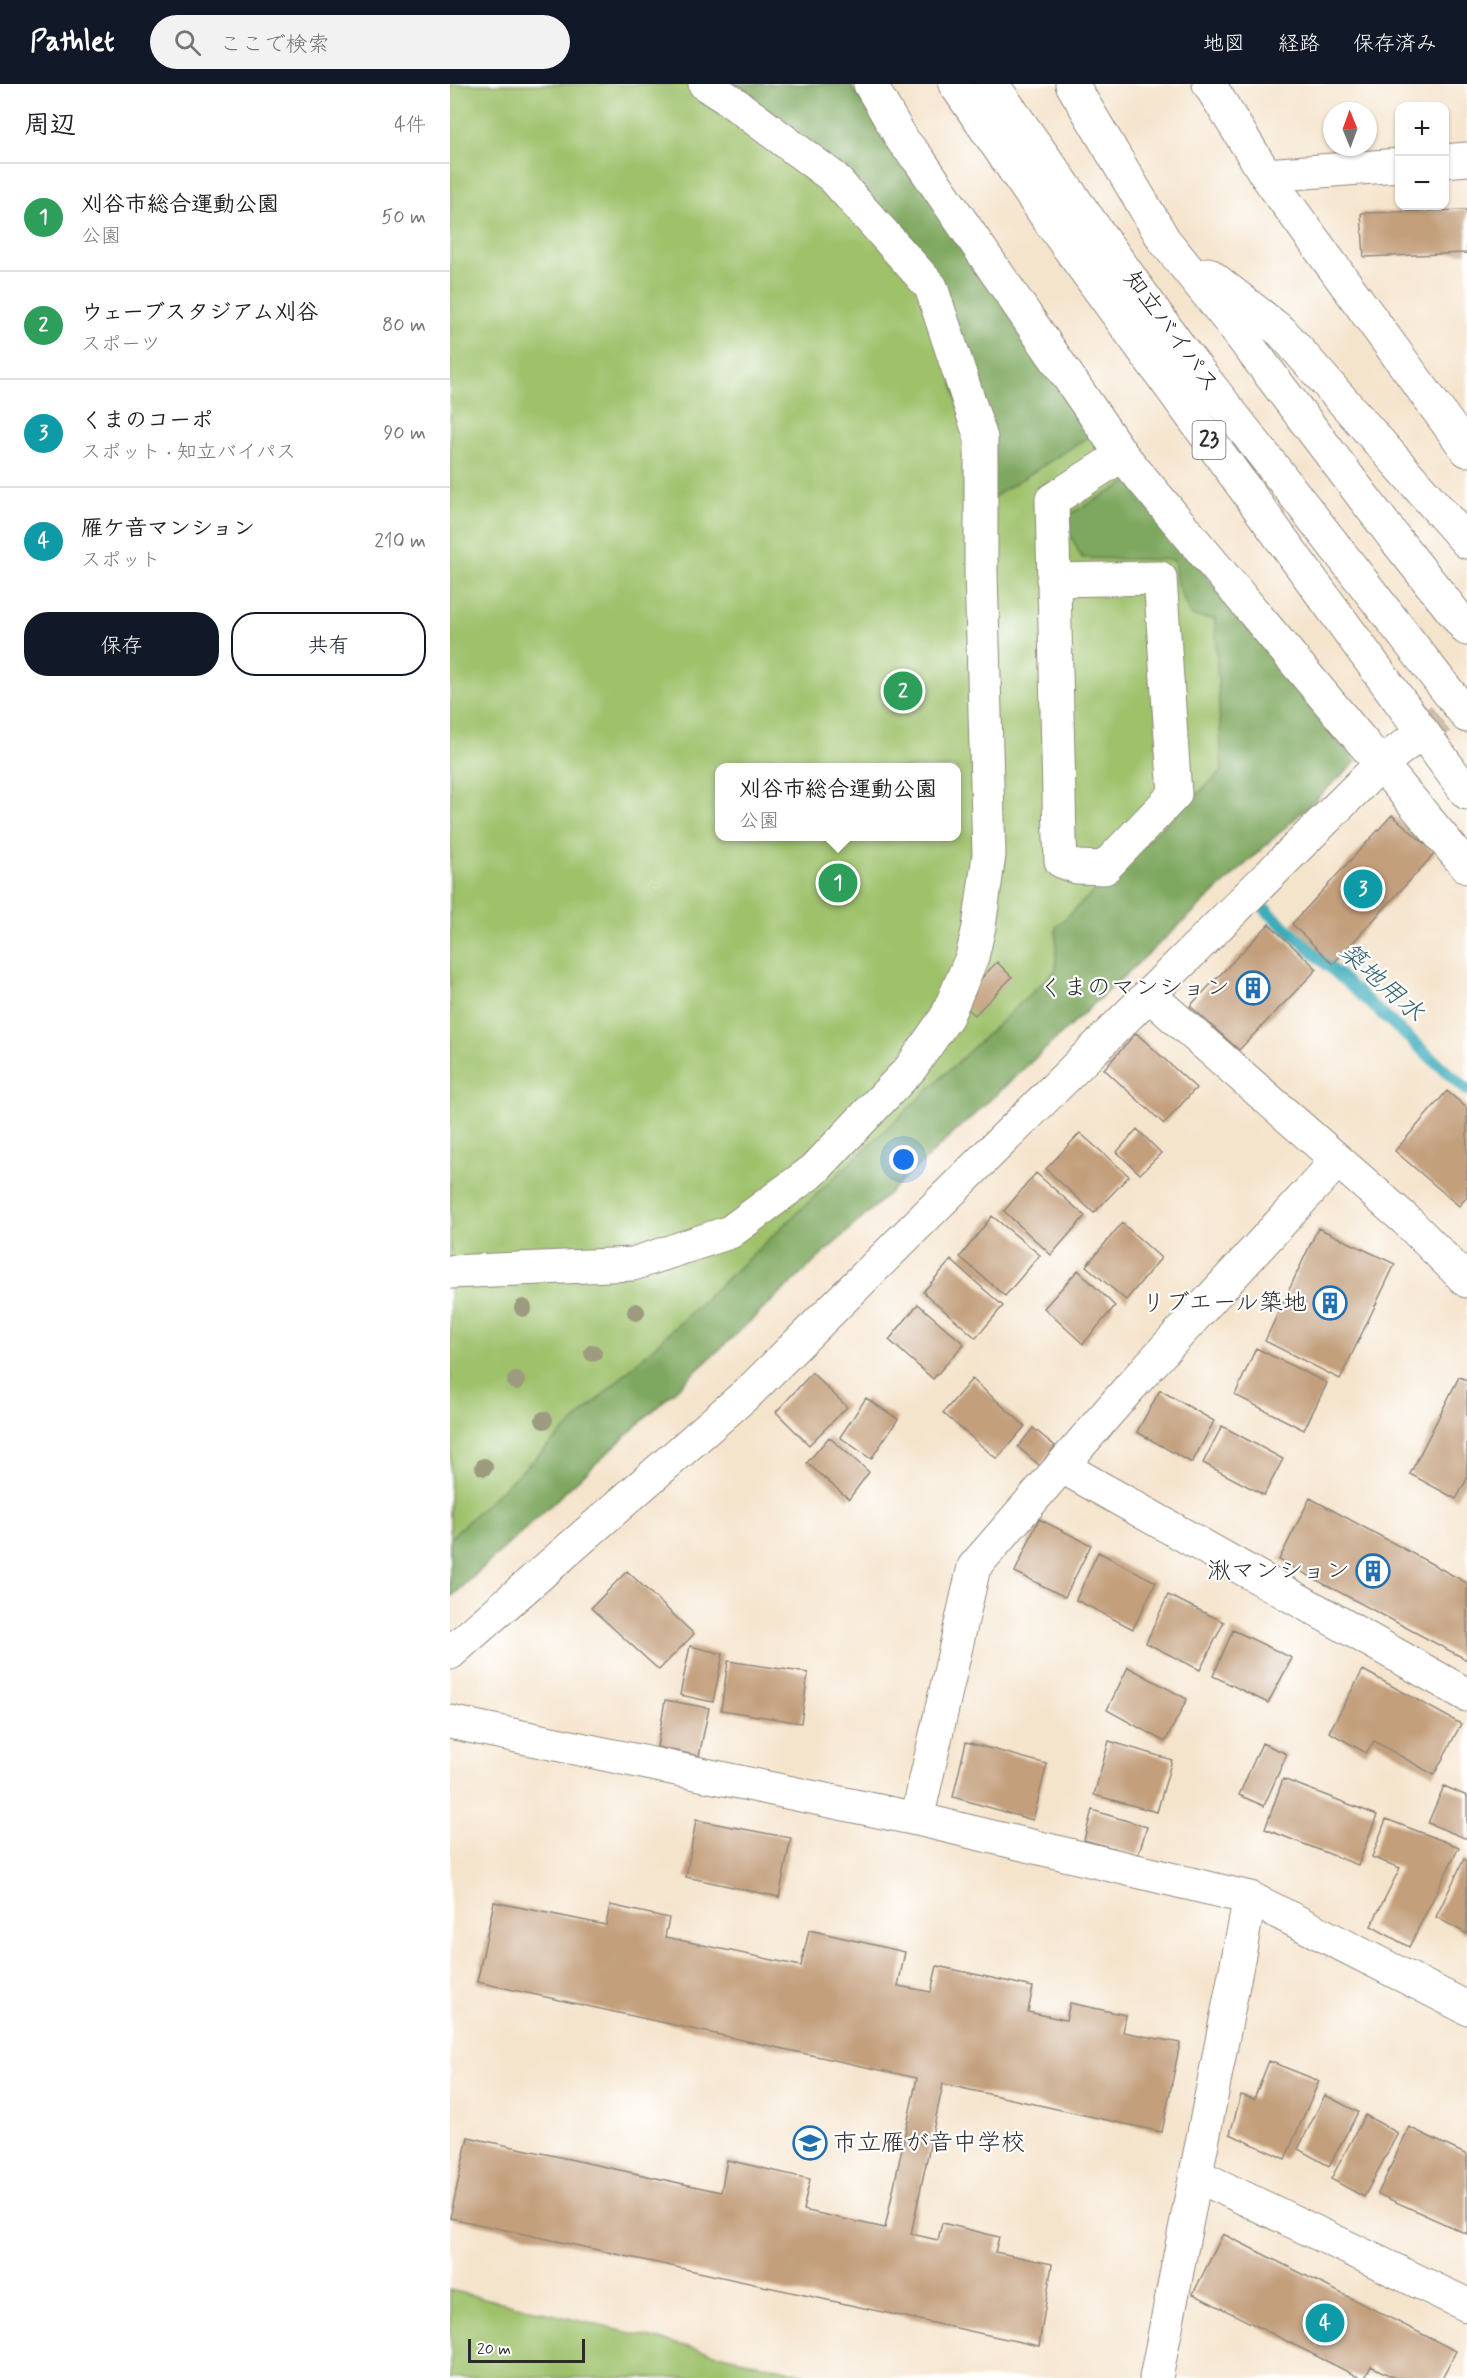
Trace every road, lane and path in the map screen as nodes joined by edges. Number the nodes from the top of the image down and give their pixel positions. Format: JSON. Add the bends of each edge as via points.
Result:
{"nodes":[{"id":1,"x":705,"y":84,"type":"edge"},
{"id":2,"x":870,"y":84,"type":"edge"},
{"id":3,"x":955,"y":84,"type":"edge"},
{"id":4,"x":992,"y":84,"type":"edge"},
{"id":5,"x":1072,"y":84,"type":"edge"},
{"id":6,"x":1209,"y":84,"type":"edge"},
{"id":7,"x":1467,"y":159,"type":"edge"},
{"id":8,"x":1449,"y":161,"type":"edge"},
{"id":9,"x":1395,"y":165,"type":"edge"},
{"id":10,"x":1266,"y":175,"type":"junction"},
{"id":11,"x":1164,"y":240,"type":"junction"},
{"id":12,"x":1467,"y":450,"type":"edge"},
{"id":13,"x":1122,"y":455,"type":"junction"},
{"id":14,"x":1467,"y":542,"type":"edge"},
{"id":15,"x":1053,"y":580,"type":"junction"},
{"id":16,"x":1467,"y":629,"type":"edge"},
{"id":17,"x":1467,"y":716,"type":"edge"},
{"id":18,"x":1414,"y":738,"type":"tunnel mouth"},
{"id":19,"x":1381,"y":764,"type":"junction"},
{"id":20,"x":1467,"y":793,"type":"edge"},
{"id":21,"x":1467,"y":867,"type":"edge"},
{"id":22,"x":1149,"y":995,"type":"junction"},
{"id":23,"x":1337,"y":1161,"type":"junction"},
{"id":24,"x":450,"y":1272,"type":"edge"},
{"id":25,"x":1467,"y":1281,"type":"edge"},
{"id":26,"x":1061,"y":1466,"type":"junction"},
{"id":27,"x":450,"y":1653,"type":"edge"},
{"id":28,"x":1467,"y":1695,"type":"edge"},
{"id":29,"x":450,"y":1722,"type":"edge"},
{"id":30,"x":917,"y":1819,"type":"junction"},
{"id":31,"x":1250,"y":1898,"type":"junction"},
{"id":32,"x":1467,"y":2008,"type":"edge"},
{"id":33,"x":1196,"y":2175,"type":"junction"},
{"id":34,"x":1467,"y":2305,"type":"edge"},
{"id":35,"x":1156,"y":2378,"type":"edge"}],
"edges":[{"from":1,"to":24,"type":"main road","via":[[834,177],[931,287],[981,438],[988,855],[979,927],[972,957],[947,1016],[910,1069],[814,1170],[730,1232],[633,1264]]},
{"from":2,"to":13,"type":"main road","via":[[903,141]]},
{"from":3,"to":20,"type":"main road","number":"23","via":[[1053,226]]},
{"from":4,"to":17,"type":"main road","name":"知立バイパス","number":"23","via":[[1178,345]]},
{"from":5,"to":11,"type":"main road","name":"知立バイパス"},
{"from":6,"to":10,"type":"main road"},
{"from":7,"to":8,"type":"main road"},
{"from":9,"to":10,"type":"main road"},
{"from":10,"to":12,"type":"main road"},
{"from":11,"to":14,"type":"main road","via":[[1282,332]]},
{"from":11,"to":16,"type":"main road","name":"知立バイパス"},
{"from":13,"to":15,"type":"main road","via":[[1052,500]]},
{"from":13,"to":19,"type":"main road"},
{"from":15,"to":15,"type":"main road","via":[[1160,578],[1175,794],[1104,868],[1077,867],[1061,861]]},
{"from":18,"to":19,"type":"main road"},
{"from":19,"to":21,"type":"main road"},
{"from":19,"to":22,"type":"main road"},
{"from":22,"to":23,"type":"main road"},
{"from":22,"to":27,"type":"main road","via":[[751,1390]]},
{"from":23,"to":25,"type":"main road","via":[[1406,1220]]},
{"from":23,"to":26,"type":"main road"},
{"from":26,"to":28,"type":"main road"},
{"from":26,"to":30,"type":"main road","via":[[974,1567]]},
{"from":29,"to":30,"type":"main road"},
{"from":30,"to":31,"type":"main road"},
{"from":31,"to":32,"type":"main road"},
{"from":31,"to":33,"type":"main road"},
{"from":33,"to":34,"type":"main road"},
{"from":33,"to":35,"type":"main road"}]}
